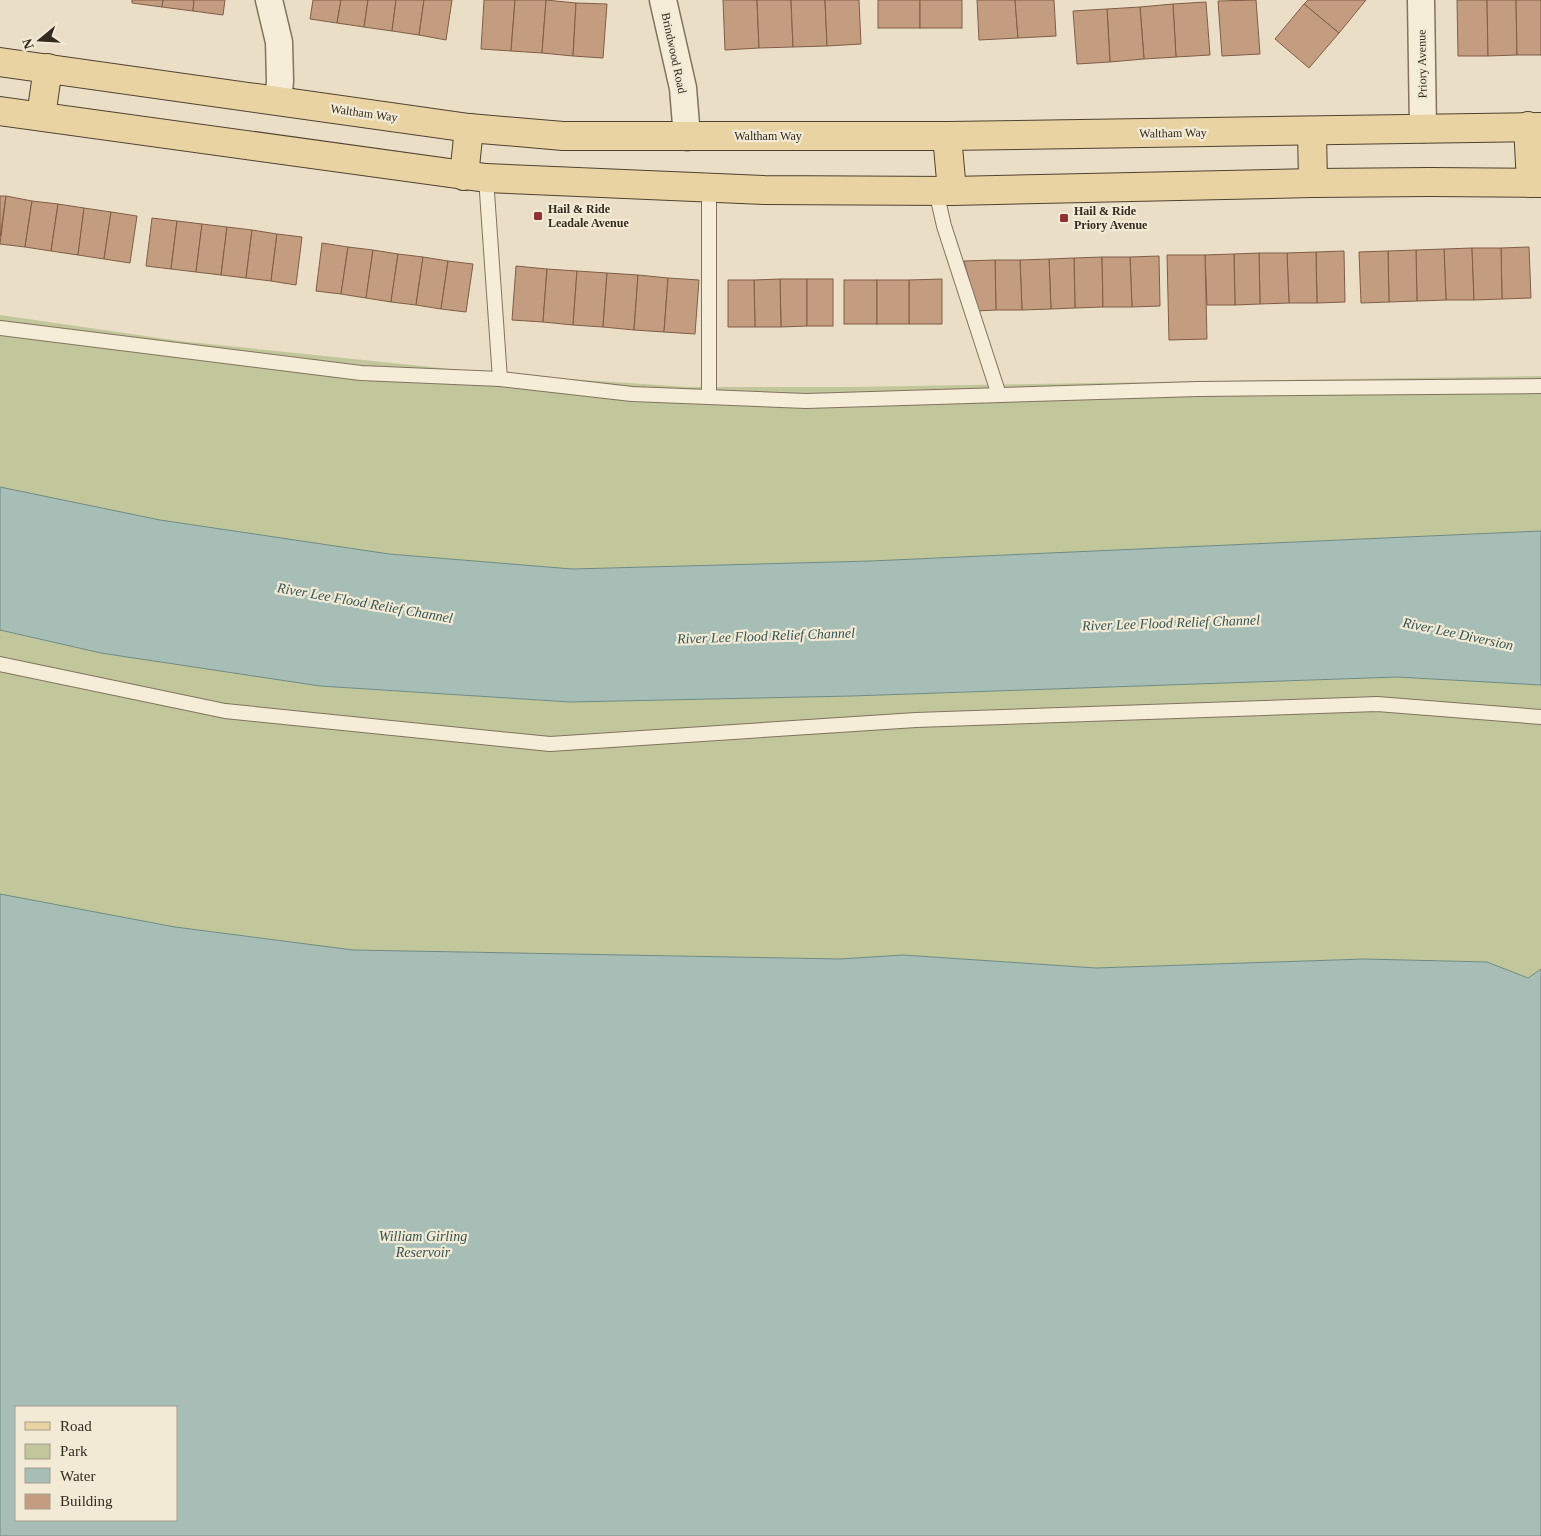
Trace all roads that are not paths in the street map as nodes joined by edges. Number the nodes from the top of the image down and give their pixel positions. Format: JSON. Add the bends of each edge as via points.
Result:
{"nodes":[{"id":1,"x":269,"y":0,"type":"edge"},
{"id":2,"x":663,"y":0,"type":"edge"},
{"id":3,"x":1421,"y":0,"type":"edge"},
{"id":4,"x":0,"y":62,"type":"edge"},
{"id":5,"x":48,"y":68,"type":"junction"},
{"id":6,"x":278,"y":101,"type":"junction"},
{"id":7,"x":0,"y":111,"type":"edge"},
{"id":8,"x":41,"y":116,"type":"junction"},
{"id":9,"x":1535,"y":126,"type":"edge"},
{"id":10,"x":469,"y":128,"type":"junction"},
{"id":11,"x":1423,"y":129,"type":"junction"},
{"id":12,"x":1312,"y":131,"type":"junction"},
{"id":13,"x":947,"y":136,"type":"junction"},
{"id":14,"x":687,"y":137,"type":"junction"},
{"id":15,"x":475,"y":177,"type":"junction"},
{"id":16,"x":1313,"y":183,"type":"junction"},
{"id":17,"x":1536,"y":183,"type":"edge"},
{"id":18,"x":709,"y":188,"type":"junction"},
{"id":19,"x":944,"y":191,"type":"junction"},
{"id":20,"x":0,"y":328,"type":"edge"},
{"id":21,"x":500,"y":379,"type":"junction"},
{"id":22,"x":1541,"y":386,"type":"edge"},
{"id":23,"x":999,"y":395,"type":"junction"},
{"id":24,"x":709,"y":397,"type":"junction"},
{"id":25,"x":0,"y":664,"type":"edge"},
{"id":26,"x":1541,"y":717,"type":"edge"}],
"edges":[{"from":1,"to":6,"type":"street","via":[[279,42]]},
{"from":2,"to":14,"type":"street","name":"Brindwood Road","via":[[683,88]]},
{"from":3,"to":11,"type":"street","name":"Priory Avenue"},
{"from":4,"to":5,"type":"main road","name":"Waltham Way"},
{"from":5,"to":6,"type":"main road","name":"Waltham Way"},
{"from":5,"to":8,"type":"main road"},
{"from":6,"to":10,"type":"main road","name":"Waltham Way"},
{"from":7,"to":8,"type":"main road"},
{"from":8,"to":15,"type":"main road"},
{"from":9,"to":11,"type":"main road","name":"Waltham Way"},
{"from":9,"to":17,"type":"main road"},
{"from":10,"to":14,"type":"main road","name":"Waltham Way","via":[[563,136]]},
{"from":10,"to":15,"type":"main road"},
{"from":11,"to":12,"type":"main road","name":"Waltham Way"},
{"from":12,"to":13,"type":"main road","name":"Waltham Way"},
{"from":12,"to":16,"type":"main road"},
{"from":13,"to":14,"type":"main road","name":"Waltham Way"},
{"from":13,"to":19,"type":"main road"},
{"from":15,"to":18,"type":"main road"},
{"from":15,"to":21,"type":"lane"},
{"from":16,"to":17,"type":"main road"},
{"from":16,"to":19,"type":"main road"},
{"from":18,"to":19,"type":"main road"},
{"from":18,"to":24,"type":"lane"},
{"from":19,"to":23,"type":"lane","via":[[944,226]]},
{"from":20,"to":21,"type":"lane","via":[[361,373]]},
{"from":21,"to":24,"type":"lane","via":[[632,394]]},
{"from":22,"to":23,"type":"lane","via":[[1198,389]]},
{"from":23,"to":24,"type":"lane","via":[[806,401]]},
{"from":25,"to":26,"type":"lane","via":[[225,711],[550,744],[916,720],[1377,704]]}]}
